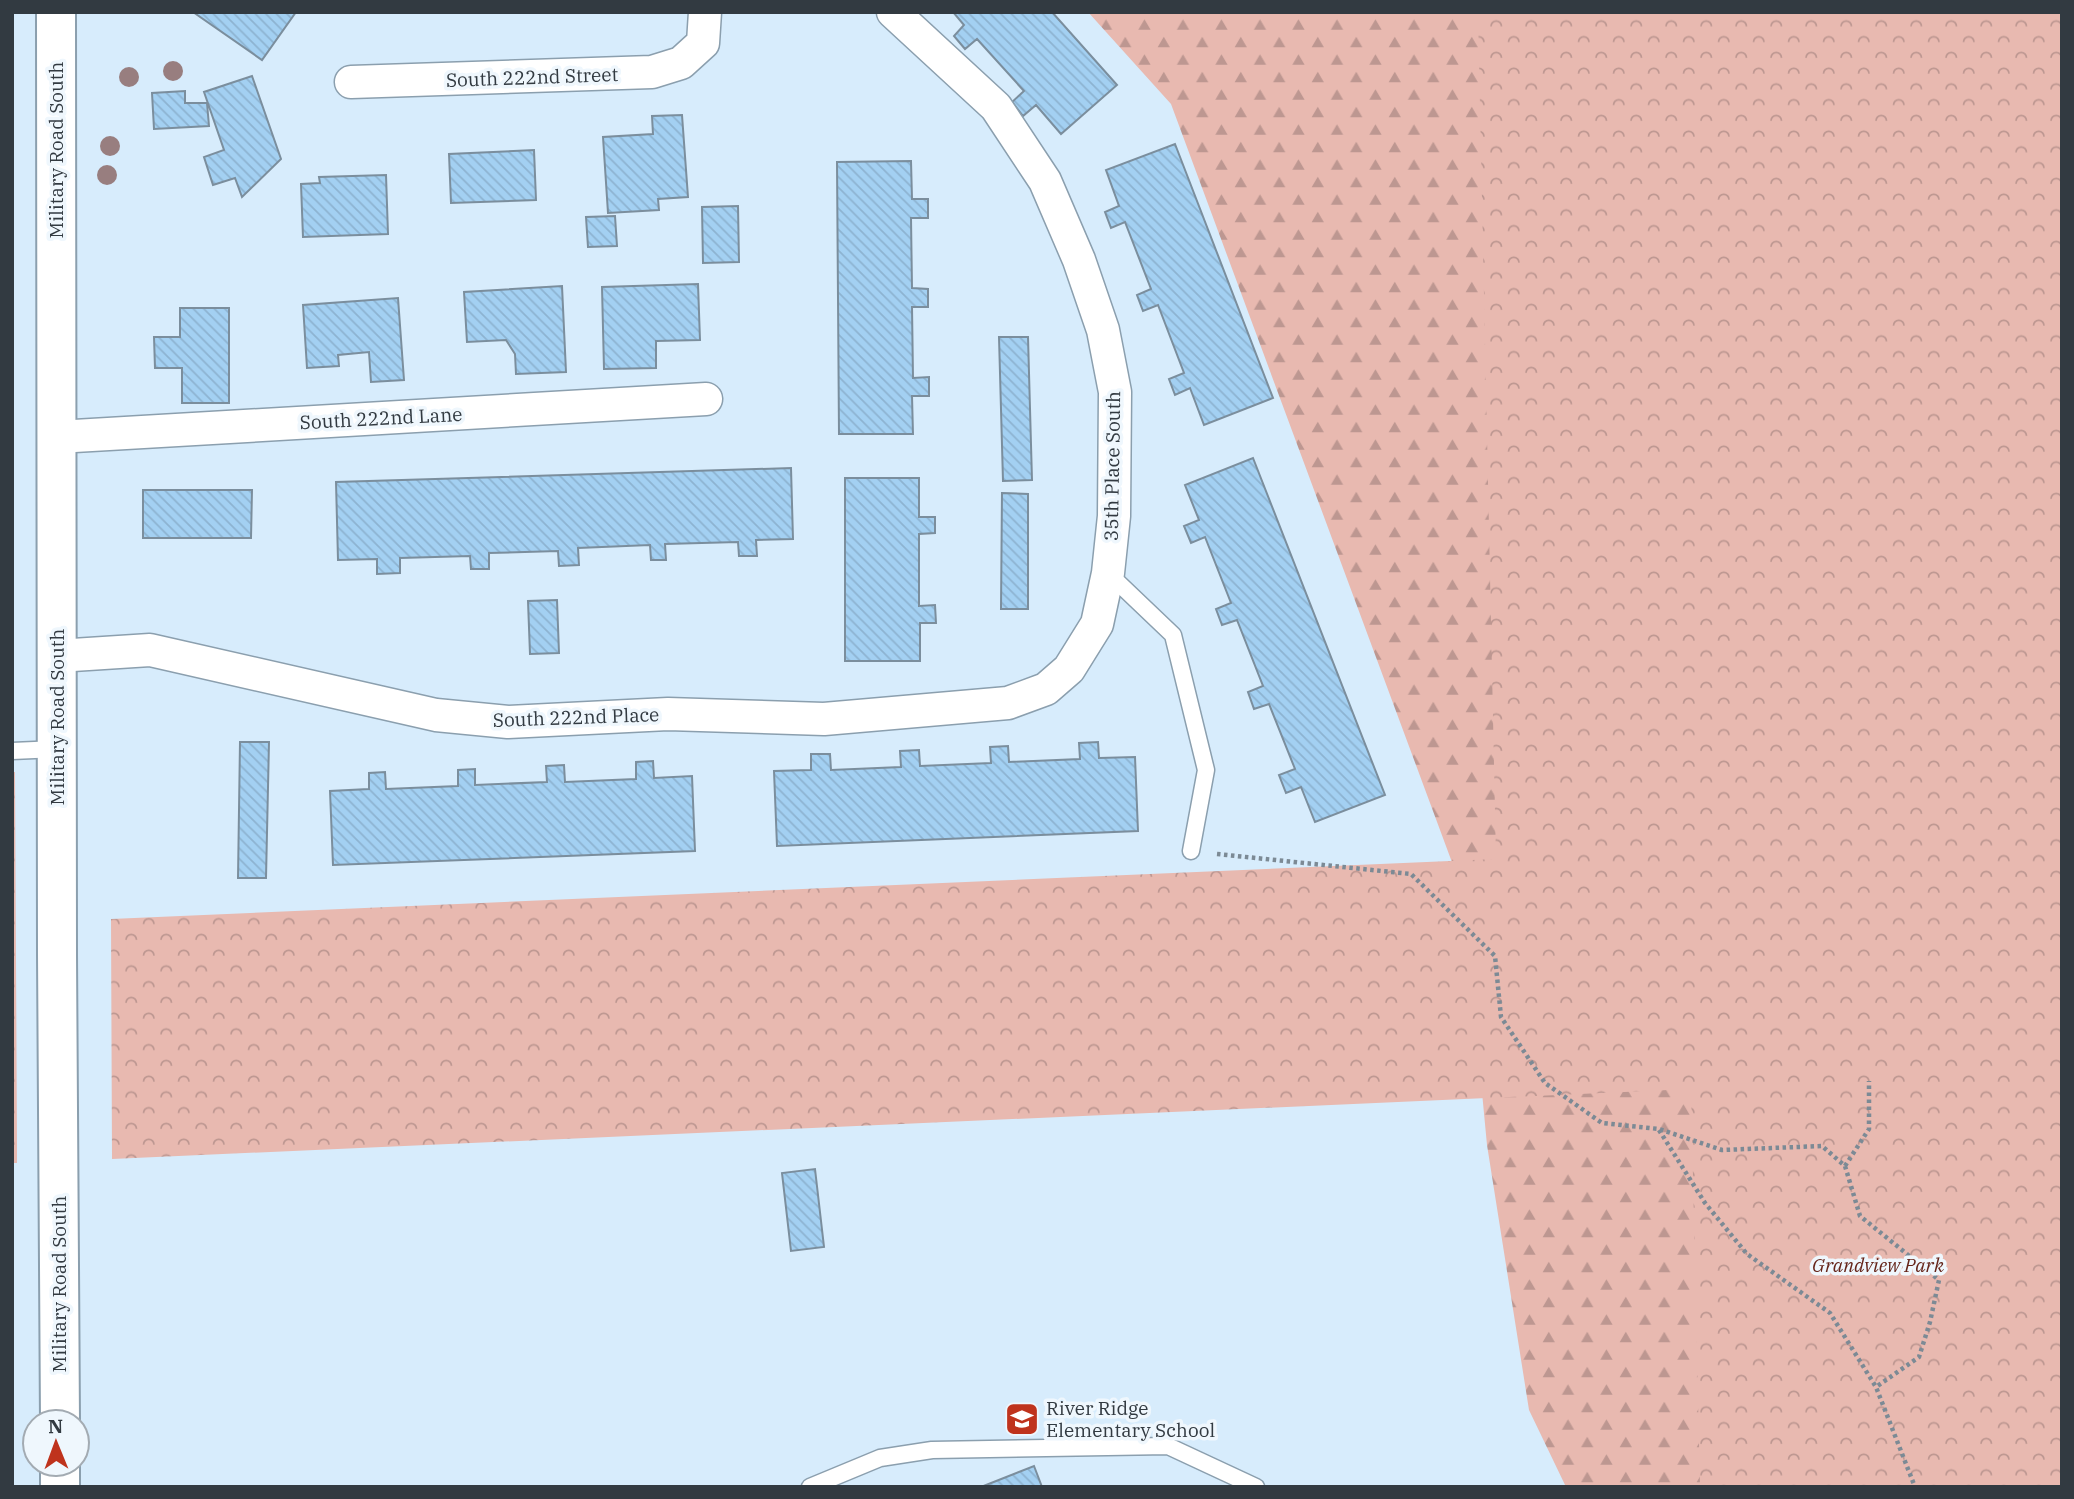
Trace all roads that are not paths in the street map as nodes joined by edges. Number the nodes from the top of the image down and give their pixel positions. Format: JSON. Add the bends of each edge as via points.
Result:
{"nodes":[{"id":1,"x":56,"y":12,"type":"edge"},
{"id":2,"x":705,"y":12,"type":"edge"},
{"id":3,"x":893,"y":12,"type":"edge"},
{"id":4,"x":351,"y":82,"type":"dead end"},
{"id":5,"x":706,"y":399,"type":"dead end"},
{"id":6,"x":57,"y":437,"type":"junction"},
{"id":7,"x":1108,"y":573,"type":"junction"},
{"id":8,"x":57,"y":656,"type":"junction"},
{"id":9,"x":934,"y":708,"type":"joint"},
{"id":10,"x":58,"y":748,"type":"junction"},
{"id":11,"x":12,"y":751,"type":"edge"},
{"id":12,"x":1191,"y":851,"type":"road end"},
{"id":13,"x":60,"y":1408,"type":"edge"},
{"id":14,"x":810,"y":1487,"type":"edge"},
{"id":15,"x":1256,"y":1487,"type":"edge"}],
"edges":[{"from":1,"to":6,"type":"main road","name":"Military Road South"},
{"from":2,"to":4,"type":"street","name":"South 222nd Street","via":[[703,43],[681,63],[652,72]]},
{"from":3,"to":7,"type":"street","name":"35th Place South","via":[[996,107],[1045,181],[1079,260],[1103,330],[1115,391],[1114,516]]},
{"from":5,"to":6,"type":"street","name":"South 222nd Lane"},
{"from":6,"to":8,"type":"main road","name":"Military Road South"},
{"from":7,"to":9,"type":"street","name":"35th Place South","via":[[1097,624],[1069,669],[1046,690],[1009,703]]},
{"from":7,"to":12,"type":"lane","via":[[1173,635],[1206,770]]},
{"from":8,"to":9,"type":"street","name":"South 222nd Place","via":[[150,650],[436,715],[508,722],[668,714],[824,719]]},
{"from":8,"to":10,"type":"main road","name":"Military Road South"},
{"from":10,"to":11,"type":"lane"},
{"from":10,"to":13,"type":"main road","name":"Military Road South"},
{"from":14,"to":15,"type":"lane","via":[[880,1458],[932,1450],[1168,1446]]}]}
